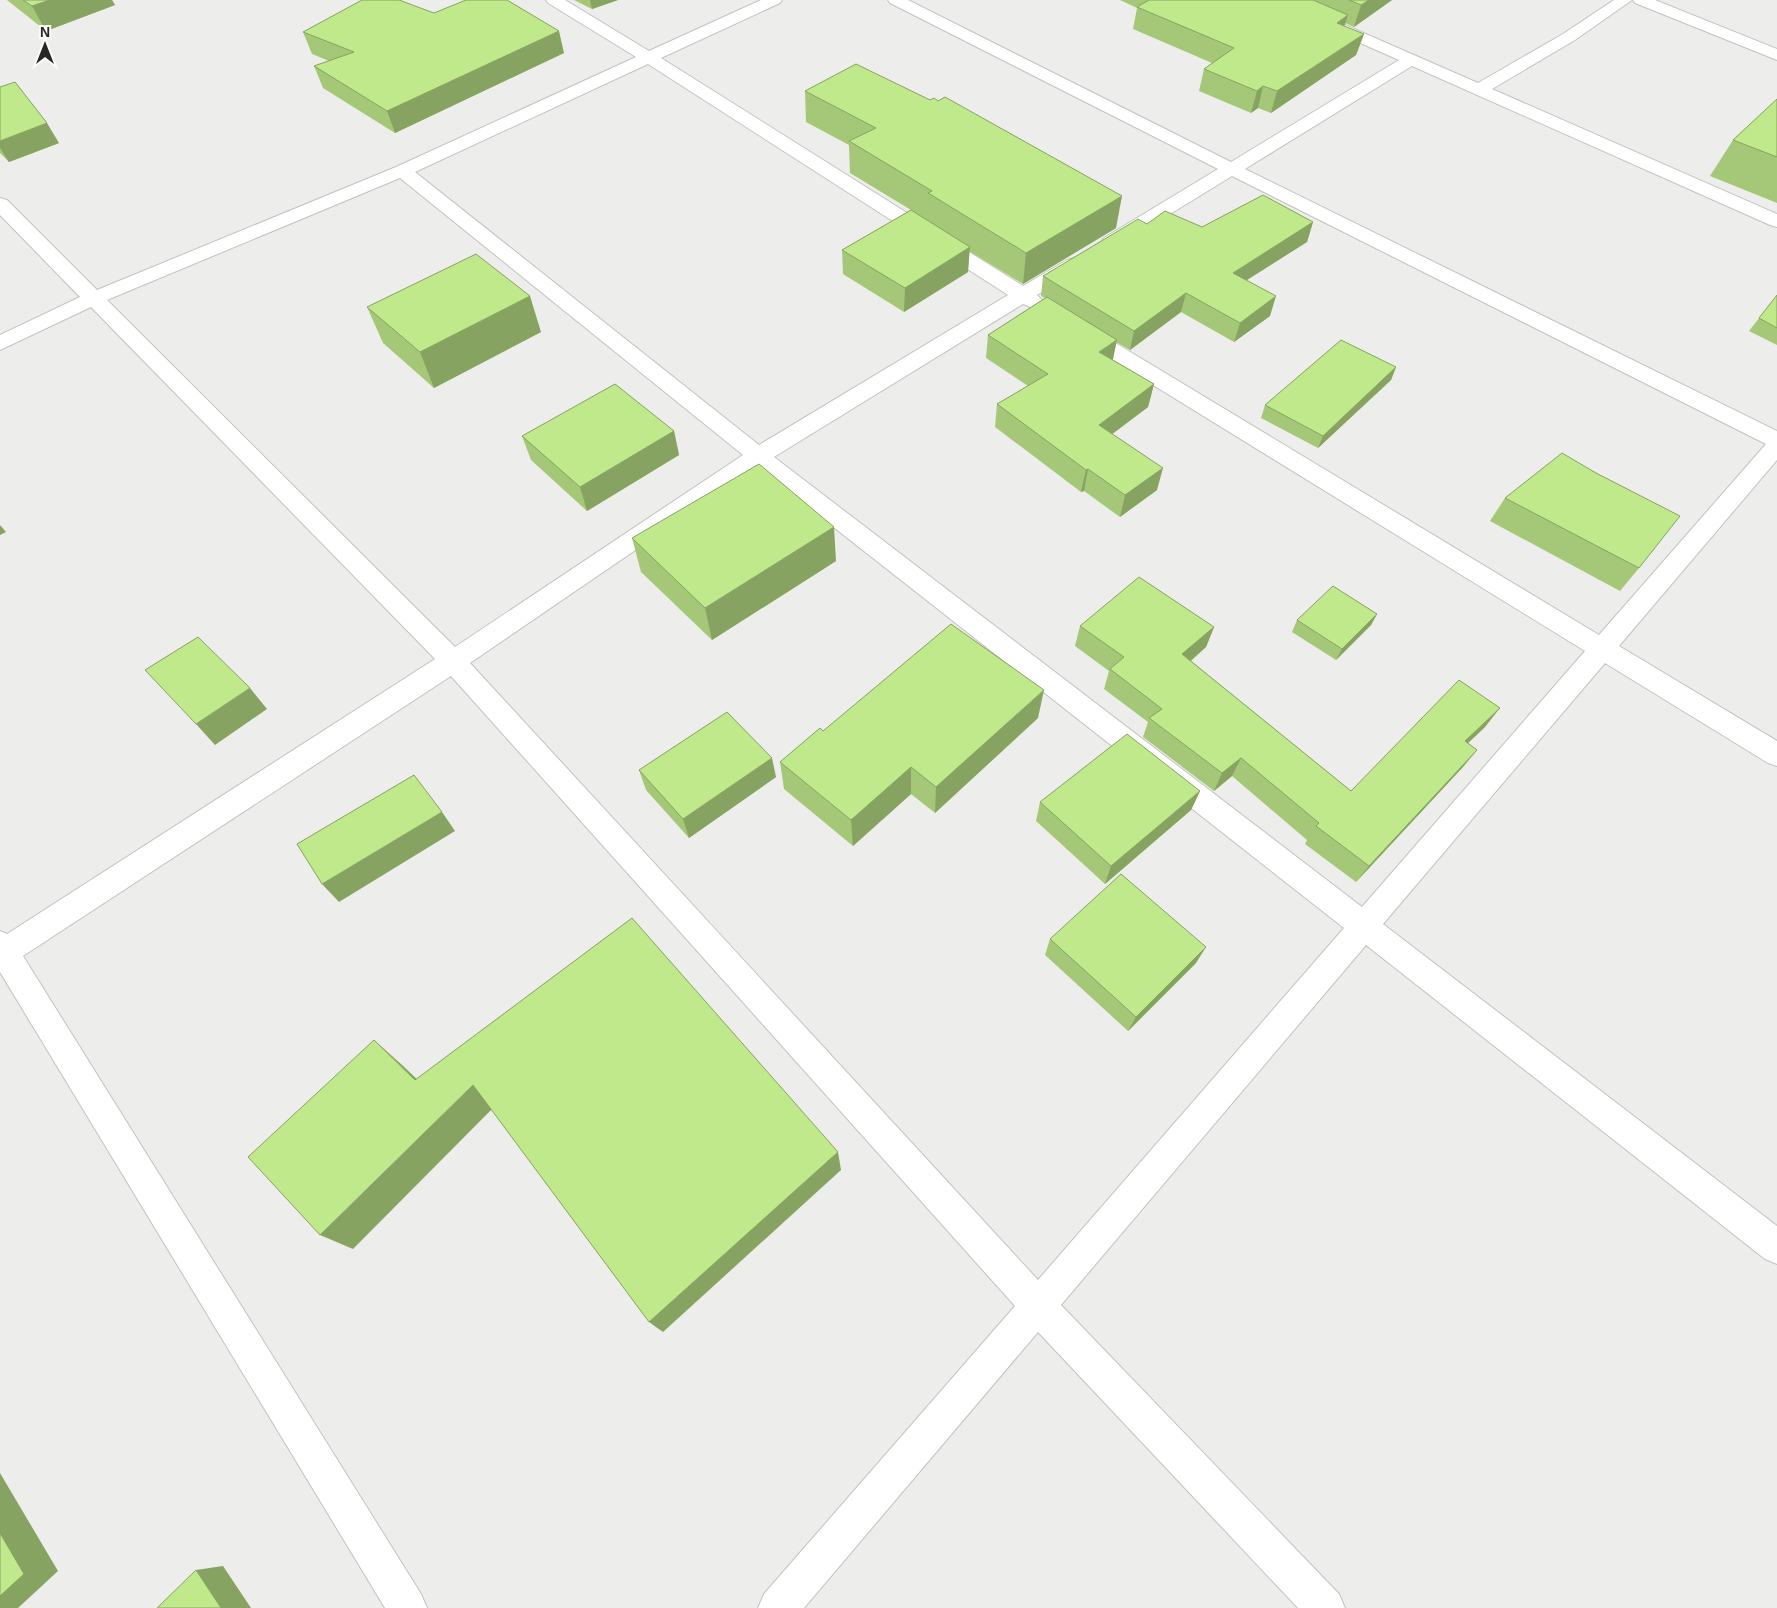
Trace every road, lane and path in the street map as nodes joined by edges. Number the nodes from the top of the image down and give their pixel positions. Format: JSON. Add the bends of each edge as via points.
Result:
{"nodes":[{"id":1,"x":554,"y":0,"type":"edge"},
{"id":2,"x":774,"y":0,"type":"edge"},
{"id":3,"x":896,"y":0,"type":"edge"},
{"id":4,"x":1276,"y":0,"type":"edge"},
{"id":5,"x":1624,"y":0,"type":"edge"},
{"id":6,"x":1641,"y":0,"type":"edge"},
{"id":7,"x":1777,"y":55,"type":"edge"},
{"id":8,"x":649,"y":58,"type":"junction"},
{"id":9,"x":1412,"y":60,"type":"junction"},
{"id":10,"x":1480,"y":89,"type":"junction"},
{"id":11,"x":1230,"y":170,"type":"junction"},
{"id":12,"x":402,"y":171,"type":"junction"},
{"id":13,"x":0,"y":204,"type":"edge"},
{"id":14,"x":1777,"y":221,"type":"edge"},
{"id":15,"x":1021,"y":295,"type":"junction"},
{"id":16,"x":94,"y":298,"type":"junction"},
{"id":17,"x":0,"y":343,"type":"edge"},
{"id":18,"x":1777,"y":440,"type":"edge"},
{"id":19,"x":1777,"y":445,"type":"edge"},
{"id":20,"x":758,"y":456,"type":"junction"},
{"id":21,"x":1602,"y":650,"type":"junction"},
{"id":22,"x":453,"y":661,"type":"junction"},
{"id":23,"x":1777,"y":755,"type":"edge"},
{"id":24,"x":1364,"y":926,"type":"junction"},
{"id":25,"x":1,"y":951,"type":"edge"},
{"id":26,"x":1777,"y":1247,"type":"edge"},
{"id":27,"x":1038,"y":1306,"type":"junction"},
{"id":28,"x":406,"y":1608,"type":"edge"},
{"id":29,"x":778,"y":1608,"type":"edge"},
{"id":30,"x":1325,"y":1608,"type":"edge"}],
"edges":[{"from":1,"to":8,"type":"street"},
{"from":2,"to":8,"type":"street"},
{"from":3,"to":11,"type":"street"},
{"from":4,"to":9,"type":"street"},
{"from":5,"to":10,"type":"street"},
{"from":6,"to":7,"type":"street"},
{"from":8,"to":12,"type":"street"},
{"from":8,"to":15,"type":"street"},
{"from":9,"to":10,"type":"street"},
{"from":9,"to":11,"type":"street"},
{"from":10,"to":14,"type":"street"},
{"from":11,"to":15,"type":"street"},
{"from":11,"to":18,"type":"street"},
{"from":12,"to":16,"type":"street"},
{"from":12,"to":20,"type":"street"},
{"from":13,"to":16,"type":"street"},
{"from":15,"to":20,"type":"street"},
{"from":15,"to":21,"type":"street"},
{"from":16,"to":17,"type":"street"},
{"from":16,"to":22,"type":"street"},
{"from":19,"to":21,"type":"street"},
{"from":20,"to":22,"type":"street"},
{"from":20,"to":24,"type":"street"},
{"from":21,"to":23,"type":"street"},
{"from":21,"to":24,"type":"street"},
{"from":22,"to":25,"type":"street"},
{"from":22,"to":27,"type":"street"},
{"from":24,"to":26,"type":"street"},
{"from":24,"to":27,"type":"street"},
{"from":25,"to":28,"type":"street"},
{"from":27,"to":29,"type":"street"},
{"from":27,"to":30,"type":"street"}]}
